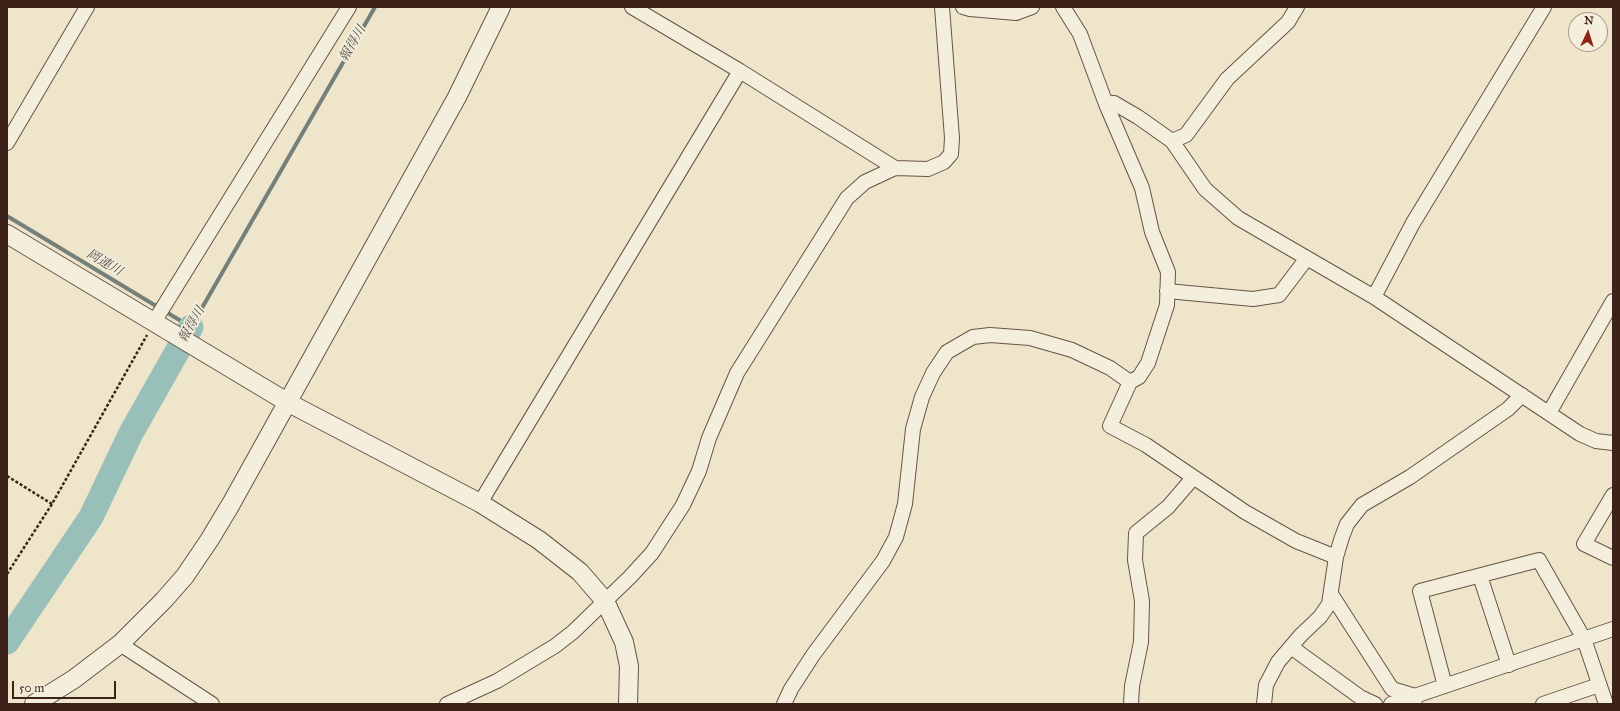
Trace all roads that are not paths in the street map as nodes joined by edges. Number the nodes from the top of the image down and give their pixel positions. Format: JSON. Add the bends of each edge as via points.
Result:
{"nodes":[{"id":1,"x":87,"y":7,"type":"edge"},
{"id":2,"x":349,"y":7,"type":"edge"},
{"id":3,"x":501,"y":7,"type":"edge"},
{"id":4,"x":632,"y":7,"type":"edge"},
{"id":5,"x":942,"y":7,"type":"edge"},
{"id":6,"x":963,"y":7,"type":"edge"},
{"id":7,"x":1032,"y":7,"type":"edge"},
{"id":8,"x":1063,"y":7,"type":"edge"},
{"id":9,"x":1297,"y":7,"type":"edge"},
{"id":10,"x":1544,"y":7,"type":"edge"},
{"id":11,"x":740,"y":71,"type":"junction"},
{"id":12,"x":1106,"y":104,"type":"junction"},
{"id":13,"x":1172,"y":141,"type":"junction"},
{"id":14,"x":7,"y":144,"type":"edge"},
{"id":15,"x":895,"y":168,"type":"junction"},
{"id":16,"x":7,"y":234,"type":"edge"},
{"id":17,"x":1307,"y":258,"type":"junction"},
{"id":18,"x":1167,"y":291,"type":"junction"},
{"id":19,"x":1374,"y":297,"type":"junction"},
{"id":20,"x":1613,"y":301,"type":"edge"},
{"id":21,"x":158,"y":324,"type":"junction"},
{"id":22,"x":1130,"y":382,"type":"junction"},
{"id":23,"x":1522,"y":395,"type":"junction"},
{"id":24,"x":287,"y":402,"type":"junction"},
{"id":25,"x":1549,"y":413,"type":"junction"},
{"id":26,"x":1613,"y":443,"type":"edge"},
{"id":27,"x":1194,"y":478,"type":"junction"},
{"id":28,"x":1613,"y":495,"type":"edge"},
{"id":29,"x":480,"y":503,"type":"junction"},
{"id":30,"x":1336,"y":557,"type":"junction"},
{"id":31,"x":1613,"y":558,"type":"edge"},
{"id":32,"x":1480,"y":576,"type":"junction"},
{"id":33,"x":1331,"y":594,"type":"junction"},
{"id":34,"x":605,"y":601,"type":"junction"},
{"id":35,"x":1613,"y":628,"type":"edge"},
{"id":36,"x":1584,"y":639,"type":"junction"},
{"id":37,"x":120,"y":644,"type":"junction"},
{"id":38,"x":1291,"y":647,"type":"junction"},
{"id":39,"x":1509,"y":665,"type":"junction"},
{"id":40,"x":1599,"y":685,"type":"junction"},
{"id":41,"x":1445,"y":686,"type":"junction"},
{"id":42,"x":1416,"y":700,"type":"edge"},
{"id":43,"x":34,"y":704,"type":"edge"},
{"id":44,"x":212,"y":704,"type":"edge"},
{"id":45,"x":447,"y":704,"type":"edge"},
{"id":46,"x":628,"y":704,"type":"edge"},
{"id":47,"x":784,"y":704,"type":"edge"},
{"id":48,"x":1131,"y":704,"type":"edge"},
{"id":49,"x":1264,"y":704,"type":"edge"},
{"id":50,"x":1375,"y":704,"type":"edge"},
{"id":51,"x":1390,"y":704,"type":"edge"},
{"id":52,"x":1543,"y":704,"type":"edge"},
{"id":53,"x":1606,"y":704,"type":"edge"}],
"edges":[{"from":1,"to":14,"type":"street"},
{"from":2,"to":21,"type":"street"},
{"from":3,"to":24,"type":"street","via":[[457,97]]},
{"from":4,"to":11,"type":"street"},
{"from":5,"to":15,"type":"street","via":[[951,154],[944,162],[928,170]]},
{"from":6,"to":7,"type":"street","via":[[1016,12]]},
{"from":8,"to":12,"type":"street","via":[[1080,34]]},
{"from":9,"to":13,"type":"street","via":[[1288,22],[1227,79],[1186,135]]},
{"from":10,"to":19,"type":"street","via":[[1414,223]]},
{"from":11,"to":15,"type":"street"},
{"from":11,"to":29,"type":"street"},
{"from":12,"to":13,"type":"street","via":[[1114,104],[1138,117]]},
{"from":12,"to":18,"type":"street","via":[[1142,188],[1152,232],[1168,272]]},
{"from":13,"to":17,"type":"street","via":[[1205,189],[1238,218]]},
{"from":15,"to":34,"type":"street","via":[[865,182],[848,198],[737,373],[684,505],[652,553]]},
{"from":16,"to":21,"type":"street"},
{"from":17,"to":18,"type":"street","via":[[1279,295],[1253,299]]},
{"from":17,"to":19,"type":"street"},
{"from":18,"to":22,"type":"street","via":[[1167,304],[1148,363],[1139,377]]},
{"from":19,"to":23,"type":"street"},
{"from":20,"to":25,"type":"street"},
{"from":21,"to":24,"type":"street"},
{"from":22,"to":27,"type":"street","via":[[1110,426],[1146,445]]},
{"from":22,"to":47,"type":"street","via":[[1110,368],[1072,350],[1030,338],[973,336],[947,352],[933,373],[920,403],[913,429],[905,504],[896,537],[883,561],[813,655]]},
{"from":23,"to":25,"type":"street"},
{"from":23,"to":30,"type":"street","via":[[1508,409],[1410,477],[1362,505],[1347,524]]},
{"from":24,"to":29,"type":"street"},
{"from":24,"to":37,"type":"street","via":[[231,504],[185,576]]},
{"from":25,"to":26,"type":"street","via":[[1585,436],[1596,441]]},
{"from":27,"to":30,"type":"street","via":[[1245,512],[1296,540]]},
{"from":27,"to":48,"type":"street","via":[[1168,507],[1136,533],[1135,560],[1142,608],[1141,642]]},
{"from":28,"to":31,"type":"street","via":[[1584,544]]},
{"from":29,"to":34,"type":"street","via":[[539,540],[580,572]]},
{"from":30,"to":33,"type":"street"},
{"from":32,"to":36,"type":"street","via":[[1539,560]]},
{"from":32,"to":39,"type":"street"},
{"from":32,"to":41,"type":"street","via":[[1420,591]]},
{"from":33,"to":38,"type":"street","via":[[1329,604],[1320,617]]},
{"from":33,"to":42,"type":"street","via":[[1392,689]]},
{"from":34,"to":45,"type":"street","via":[[555,646],[497,681]]},
{"from":34,"to":46,"type":"street","via":[[624,642],[629,666]]},
{"from":35,"to":36,"type":"street"},
{"from":36,"to":39,"type":"street"},
{"from":36,"to":40,"type":"street"},
{"from":37,"to":43,"type":"street"},
{"from":37,"to":44,"type":"street"},
{"from":38,"to":49,"type":"street","via":[[1278,662],[1266,684]]},
{"from":38,"to":50,"type":"street","via":[[1360,697]]},
{"from":39,"to":41,"type":"street"},
{"from":40,"to":52,"type":"street"},
{"from":40,"to":53,"type":"street"},
{"from":41,"to":42,"type":"street"},
{"from":42,"to":51,"type":"street"}]}
